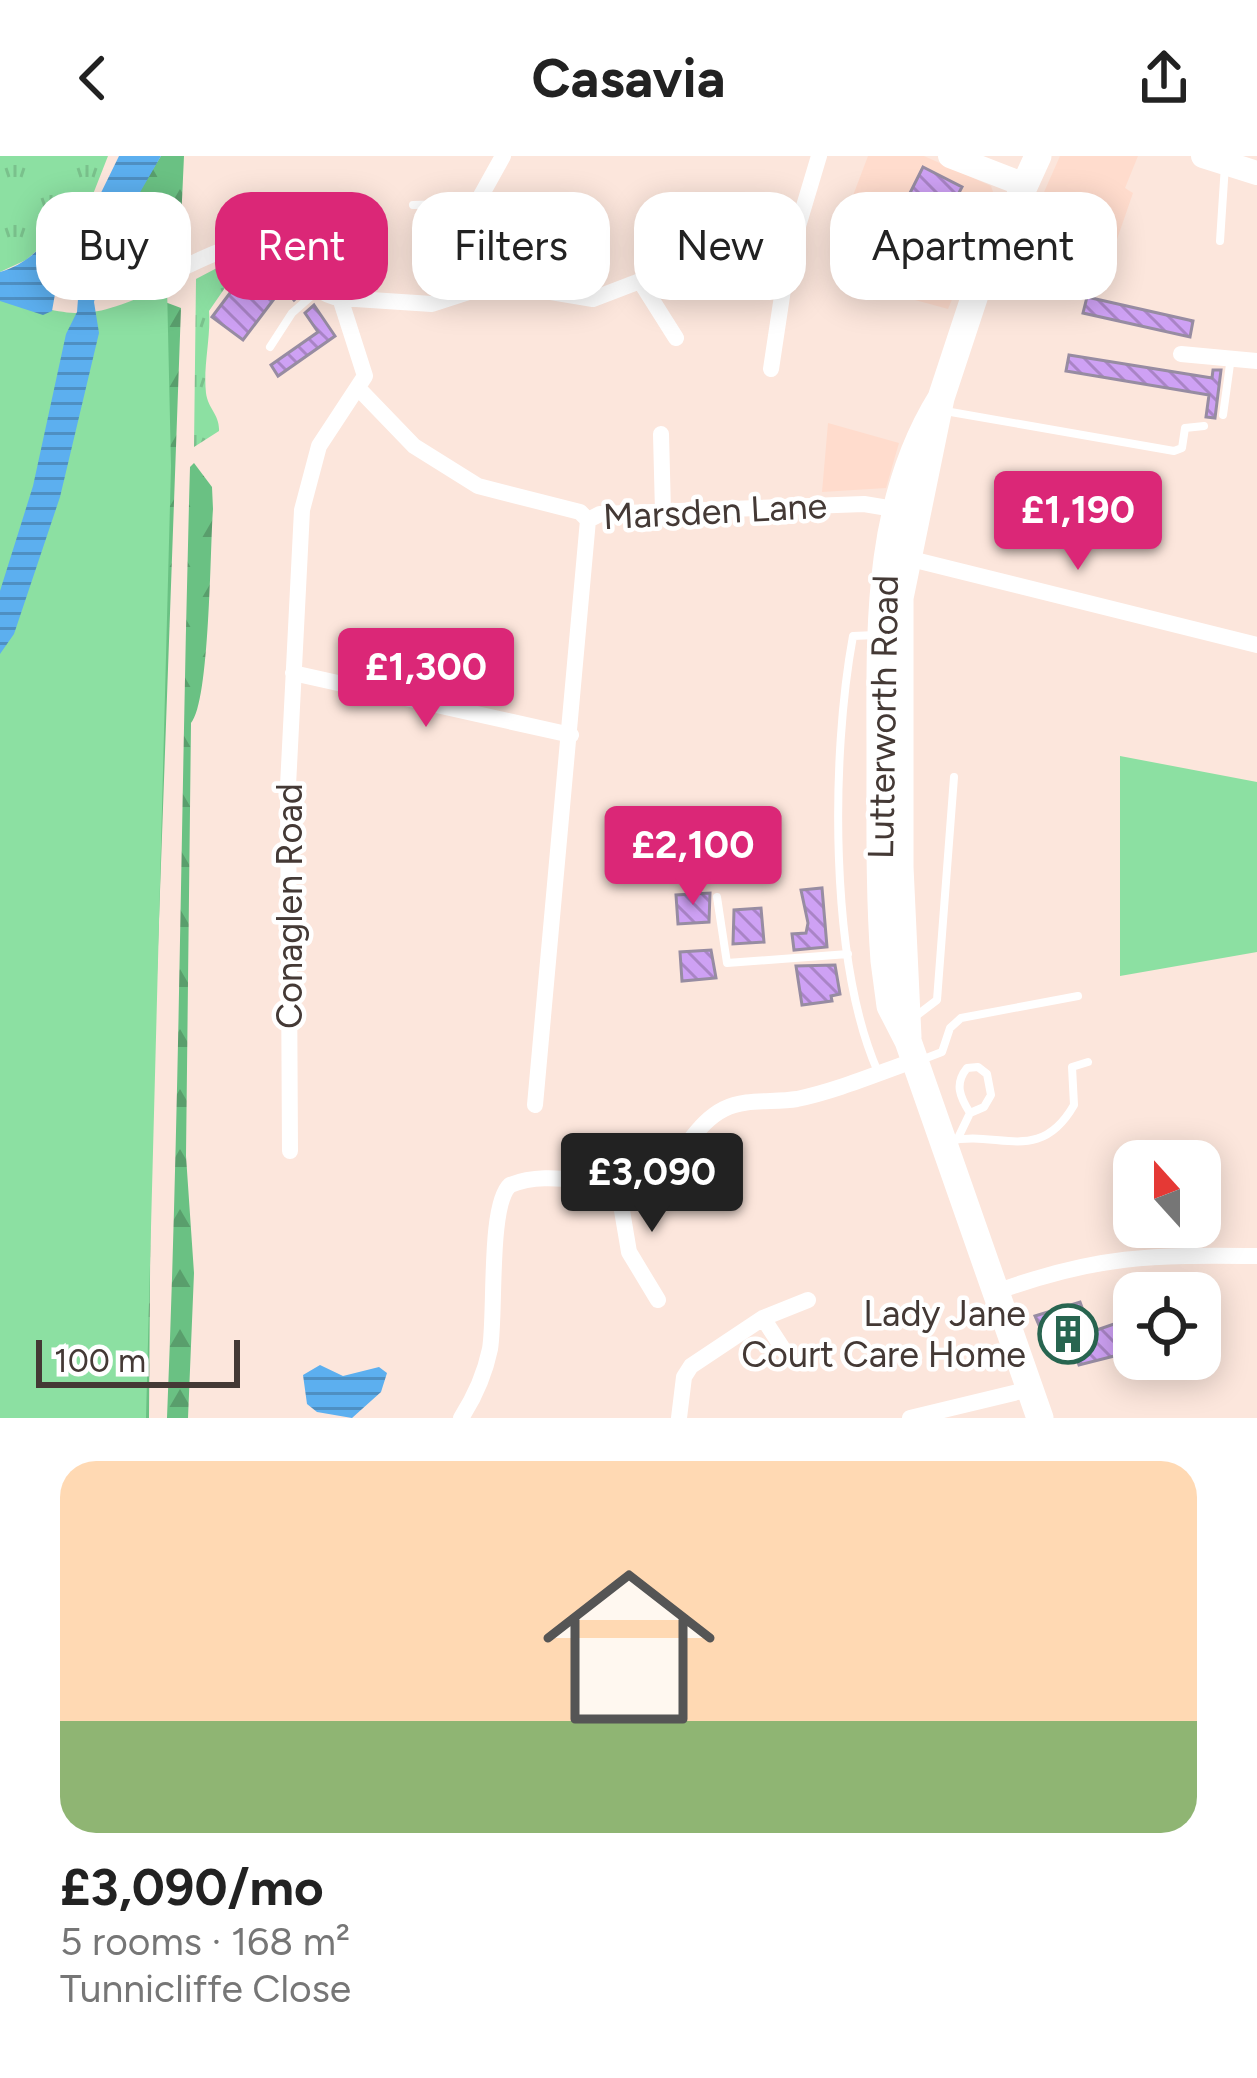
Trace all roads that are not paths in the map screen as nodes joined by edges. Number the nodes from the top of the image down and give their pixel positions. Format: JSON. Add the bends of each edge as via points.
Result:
{"nodes":[{"id":1,"x":503,"y":156,"type":"edge"},
{"id":2,"x":819,"y":156,"type":"edge"},
{"id":3,"x":1038,"y":156,"type":"edge"},
{"id":4,"x":957,"y":157,"type":"edge"},
{"id":5,"x":1214,"y":160,"type":"edge"},
{"id":6,"x":1257,"y":173,"type":"edge"},
{"id":7,"x":1024,"y":185,"type":"junction"},
{"id":8,"x":483,"y":192,"type":"edge"},
{"id":9,"x":806,"y":199,"type":"edge"},
{"id":10,"x":1220,"y":241,"type":"dead end"},
{"id":11,"x":307,"y":300,"type":"edge"},
{"id":12,"x":341,"y":300,"type":"edge"},
{"id":13,"x":371,"y":300,"type":"edge"},
{"id":14,"x":443,"y":300,"type":"edge"},
{"id":15,"x":652,"y":300,"type":"edge"},
{"id":16,"x":781,"y":300,"type":"edge"},
{"id":17,"x":676,"y":338,"type":"dead end"},
{"id":18,"x":269,"y":347,"type":"dead end"},
{"id":19,"x":1221,"y":350,"type":"junction"},
{"id":20,"x":1180,"y":354,"type":"dead end"},
{"id":21,"x":1257,"y":361,"type":"edge"},
{"id":22,"x":771,"y":369,"type":"dead end"},
{"id":23,"x":359,"y":388,"type":"junction"},
{"id":24,"x":940,"y":404,"type":"junction"},
{"id":25,"x":1223,"y":415,"type":"dead end"},
{"id":26,"x":1204,"y":426,"type":"dead end"},
{"id":27,"x":661,"y":434,"type":"dead end"},
{"id":28,"x":663,"y":512,"type":"junction"},
{"id":29,"x":906,"y":512,"type":"junction"},
{"id":30,"x":588,"y":520,"type":"junction"},
{"id":31,"x":897,"y":555,"type":"junction"},
{"id":32,"x":890,"y":635,"type":"junction"},
{"id":33,"x":1257,"y":645,"type":"edge"},
{"id":34,"x":293,"y":674,"type":"junction"},
{"id":35,"x":571,"y":735,"type":"junction"},
{"id":36,"x":954,"y":777,"type":"dead end"},
{"id":37,"x":717,"y":897,"type":"dead end"},
{"id":38,"x":848,"y":954,"type":"junction"},
{"id":39,"x":1078,"y":996,"type":"dead end"},
{"id":40,"x":906,"y":1026,"type":"junction"},
{"id":41,"x":1088,"y":1062,"type":"dead end"},
{"id":42,"x":878,"y":1073,"type":"junction"},
{"id":43,"x":535,"y":1105,"type":"dead end"},
{"id":44,"x":970,"y":1113,"type":"junction"},
{"id":45,"x":949,"y":1141,"type":"junction"},
{"id":46,"x":290,"y":1151,"type":"dead end"},
{"id":47,"x":617,"y":1181,"type":"junction"},
{"id":48,"x":1257,"y":1256,"type":"edge"},
{"id":49,"x":996,"y":1292,"type":"junction"},
{"id":50,"x":658,"y":1300,"type":"dead end"},
{"id":51,"x":808,"y":1300,"type":"dead end"},
{"id":52,"x":763,"y":1318,"type":"junction"},
{"id":53,"x":789,"y":1358,"type":"dead end"},
{"id":54,"x":1030,"y":1389,"type":"junction"},
{"id":55,"x":461,"y":1418,"type":"edge"},
{"id":56,"x":680,"y":1418,"type":"edge"},
{"id":57,"x":910,"y":1418,"type":"edge"},
{"id":58,"x":1040,"y":1418,"type":"edge"}],
"edges":[{"from":1,"to":8,"type":"street"},
{"from":2,"to":9,"type":"street"},
{"from":3,"to":7,"type":"main road","name":"Lutterworth Road"},
{"from":4,"to":7,"type":"street"},
{"from":5,"to":6,"type":"street"},
{"from":5,"to":10,"type":"lane"},
{"from":7,"to":24,"type":"main road","name":"Lutterworth Road","via":[[976,292]]},
{"from":11,"to":18,"type":"lane"},
{"from":12,"to":23,"type":"street","via":[[364,376]]},
{"from":13,"to":14,"type":"street"},
{"from":15,"to":17,"type":"street"},
{"from":16,"to":22,"type":"street"},
{"from":19,"to":20,"type":"street"},
{"from":19,"to":21,"type":"street"},
{"from":19,"to":25,"type":"lane"},
{"from":23,"to":30,"type":"street","name":"Marsden Lane","via":[[400,435],[445,467],[478,486]]},
{"from":23,"to":34,"type":"street","name":"Conaglen Road","via":[[310,469]]},
{"from":24,"to":26,"type":"lane","via":[[1174,451],[1185,428]]},
{"from":24,"to":29,"type":"main road","name":"Lutterworth Road"},
{"from":27,"to":28,"type":"street"},
{"from":28,"to":29,"type":"street","name":"Marsden Lane","via":[[864,504]]},
{"from":28,"to":30,"type":"street","name":"Marsden Lane"},
{"from":29,"to":31,"type":"main road","name":"Lutterworth Road"},
{"from":30,"to":35,"type":"street"},
{"from":31,"to":32,"type":"main road","name":"Lutterworth Road"},
{"from":31,"to":33,"type":"street"},
{"from":32,"to":38,"type":"lane","via":[[853,636],[836,746]]},
{"from":32,"to":40,"type":"main road","name":"Lutterworth Road","via":[[880,915]]},
{"from":34,"to":35,"type":"street"},
{"from":34,"to":46,"type":"street","name":"Conaglen Road"},
{"from":35,"to":43,"type":"street"},
{"from":36,"to":40,"type":"lane","via":[[937,1000]]},
{"from":37,"to":38,"type":"lane","via":[[727,963]]},
{"from":38,"to":42,"type":"lane","via":[[860,1031]]},
{"from":39,"to":40,"type":"lane","via":[[961,1018],[942,1052]]},
{"from":40,"to":42,"type":"street"},
{"from":40,"to":45,"type":"main road","name":"Lutterworth Road"},
{"from":41,"to":45,"type":"lane","via":[[1072,1067],[1074,1105],[1045,1133],[1019,1145]]},
{"from":42,"to":47,"type":"street","via":[[802,1098],[729,1106],[663,1169]]},
{"from":44,"to":44,"type":"lane","via":[[960,1078],[978,1066],[991,1095]]},
{"from":44,"to":45,"type":"lane"},
{"from":45,"to":49,"type":"main road","name":"Lutterworth Road"},
{"from":47,"to":50,"type":"street","via":[[629,1252]]},
{"from":47,"to":55,"type":"street","via":[[532,1176],[504,1190],[489,1353]]},
{"from":48,"to":49,"type":"street","via":[[1113,1258]]},
{"from":49,"to":54,"type":"main road","name":"Lutterworth Road"},
{"from":51,"to":52,"type":"street"},
{"from":52,"to":53,"type":"street"},
{"from":52,"to":56,"type":"street","via":[[692,1366]]},
{"from":54,"to":57,"type":"street"},
{"from":54,"to":58,"type":"main road","name":"Lutterworth Road"}]}
